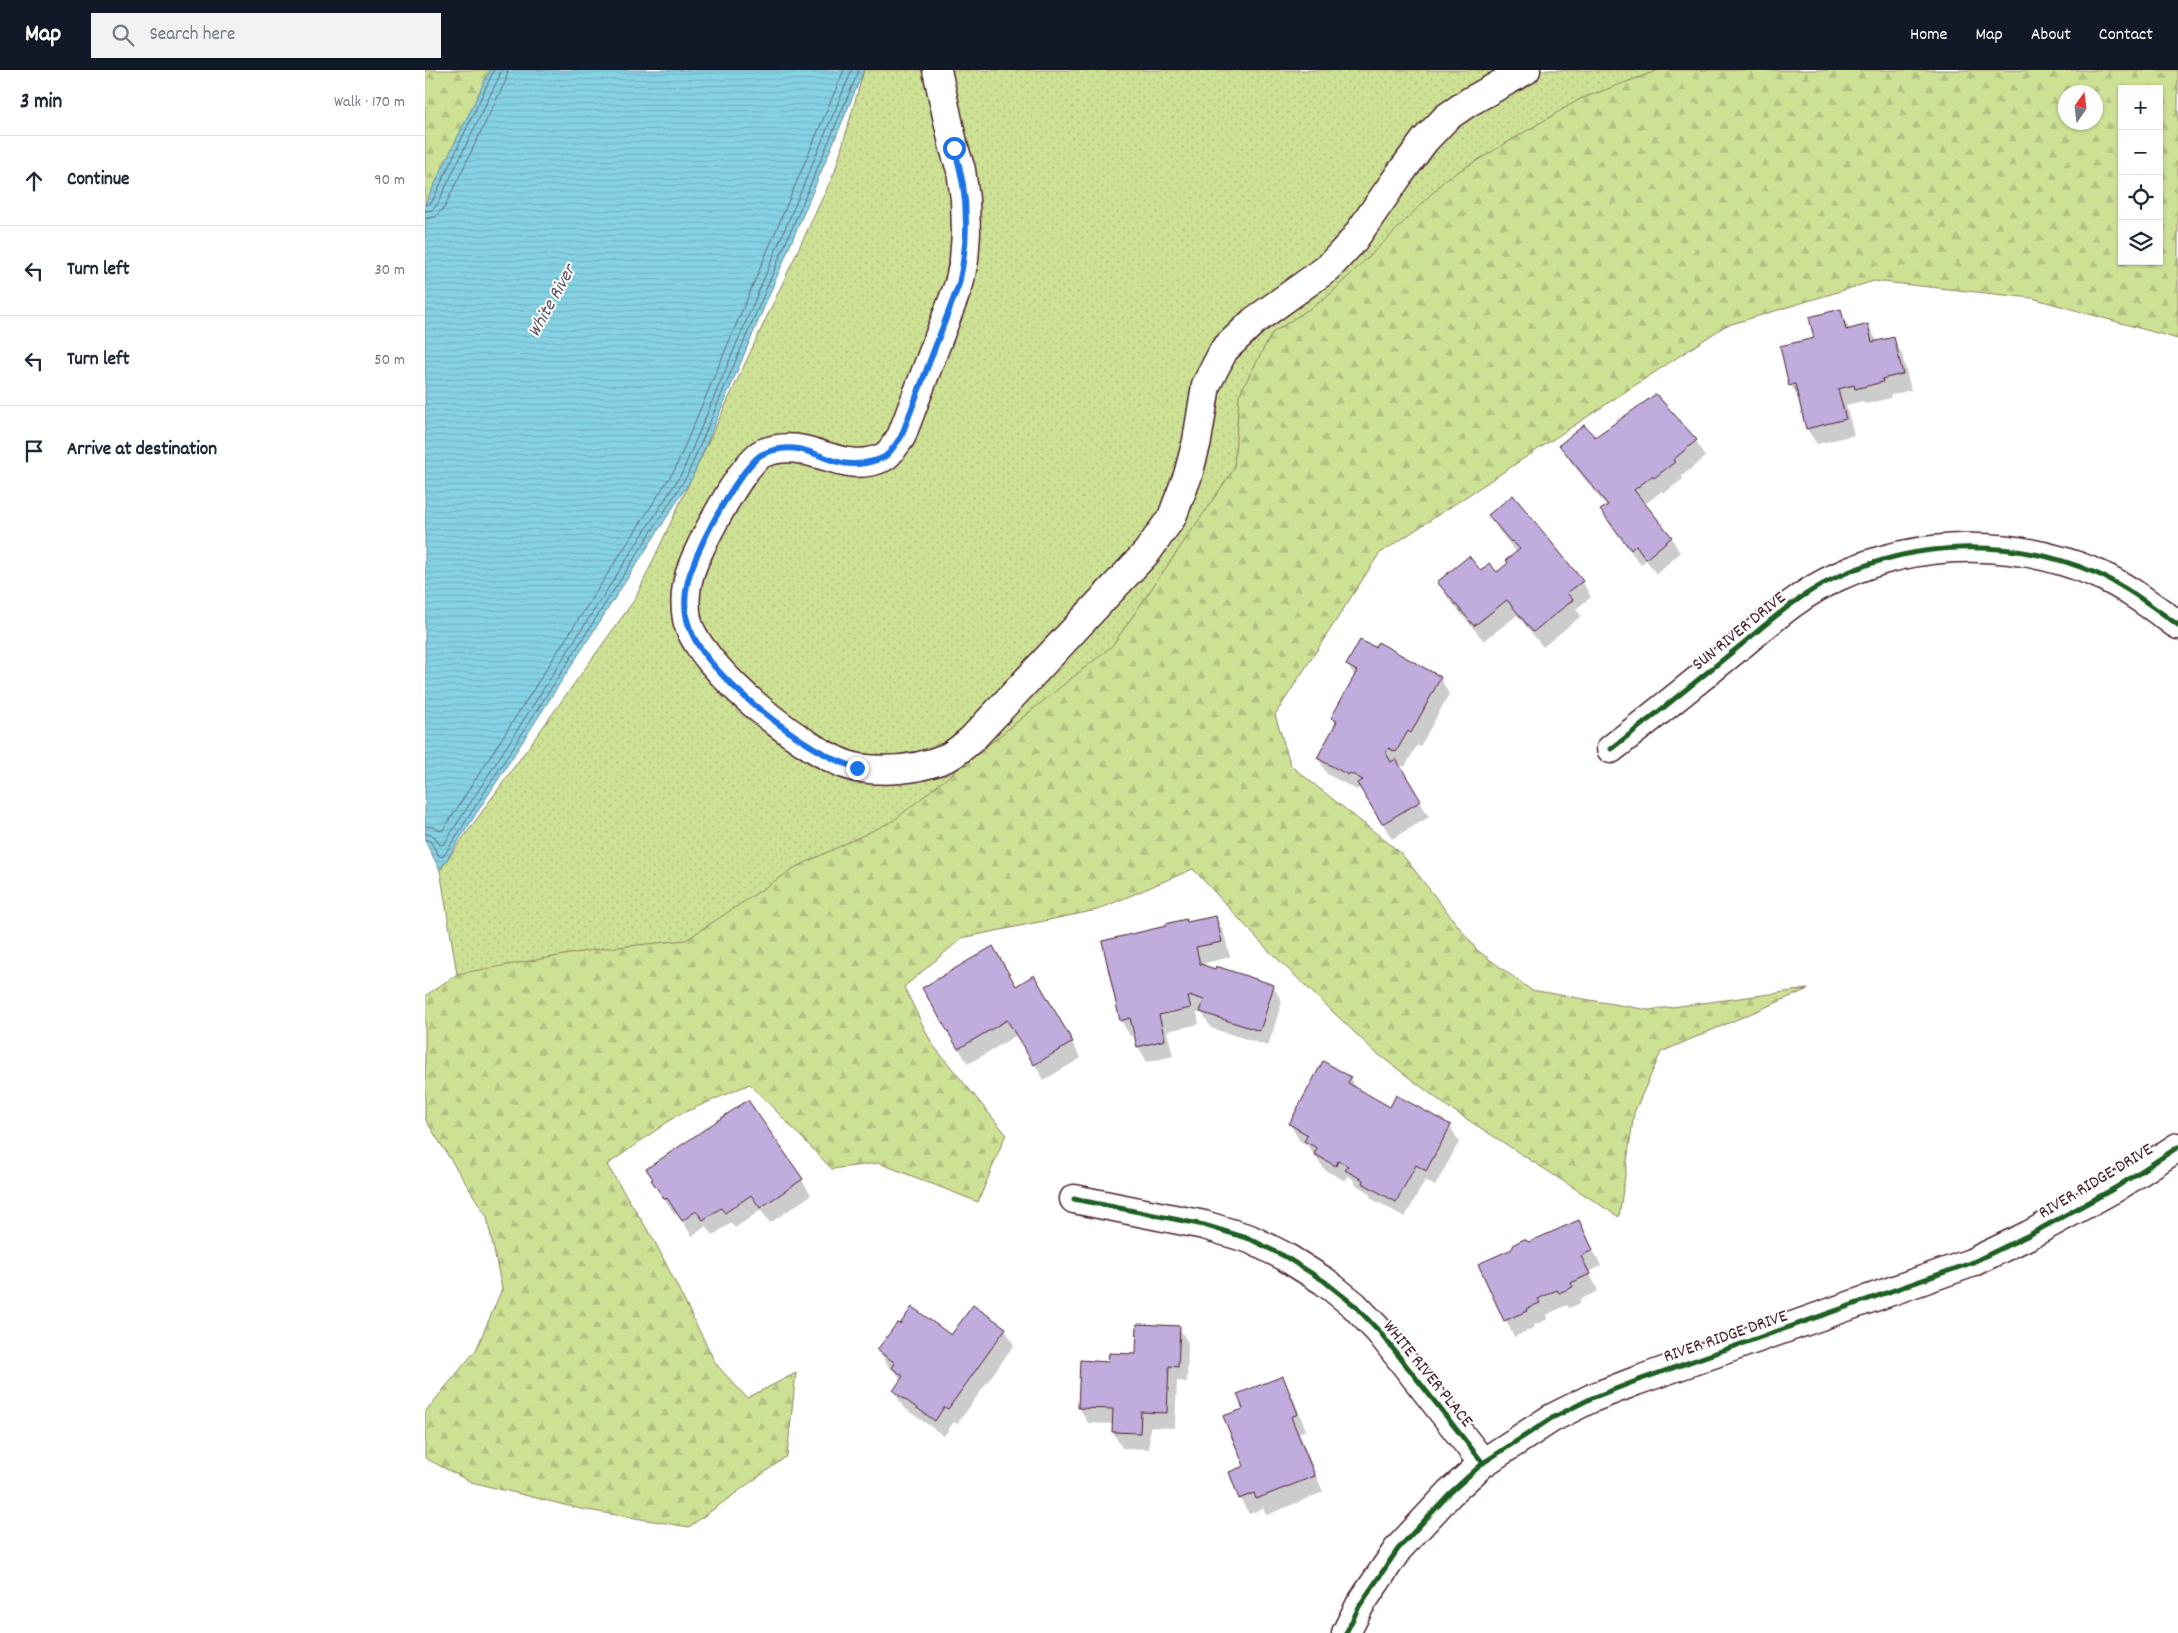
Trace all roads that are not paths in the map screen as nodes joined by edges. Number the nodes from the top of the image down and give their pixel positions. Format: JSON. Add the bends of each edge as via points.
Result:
{"nodes":[{"id":1,"x":937,"y":70,"type":"edge"},
{"id":2,"x":1526,"y":70,"type":"edge"},
{"id":3,"x":2178,"y":625,"type":"edge"},
{"id":4,"x":1611,"y":749,"type":"dead end"},
{"id":5,"x":2178,"y":1147,"type":"edge"},
{"id":6,"x":1074,"y":1200,"type":"dead end"},
{"id":7,"x":1483,"y":1463,"type":"junction"},
{"id":8,"x":1346,"y":1633,"type":"edge"}],
"edges":[{"from":1,"to":2,"type":"street","via":[[961,170],[966,233],[964,260],[959,284],[901,437],[885,457],[855,464],[807,450],[785,448],[762,453],[748,466],[720,510],[692,567],[685,593],[687,620],[718,671],[792,733],[833,758],[857,768],[894,771],[949,756],[972,739],[1005,705],[1147,552],[1172,516],[1197,441],[1206,385],[1223,350],[1254,322],[1328,268],[1353,241],[1425,140],[1447,117]]},
{"from":3,"to":4,"type":"street","name":"SUN RIVER DRIVE","via":[[2099,575],[2029,552],[1964,548],[1901,555],[1836,577],[1792,603]]},
{"from":5,"to":7,"type":"street","name":"RIVER RIDGE DRIVE","via":[[2115,1188],[1971,1262],[1592,1398],[1553,1418]]},
{"from":6,"to":7,"type":"street","name":"WHITE RIVER PLACE","via":[[1204,1225],[1250,1239],[1324,1281],[1379,1331]]},
{"from":7,"to":8,"type":"street","name":"RIVER RIDGE DRIVE","via":[[1450,1493],[1399,1549],[1360,1605]]}]}
